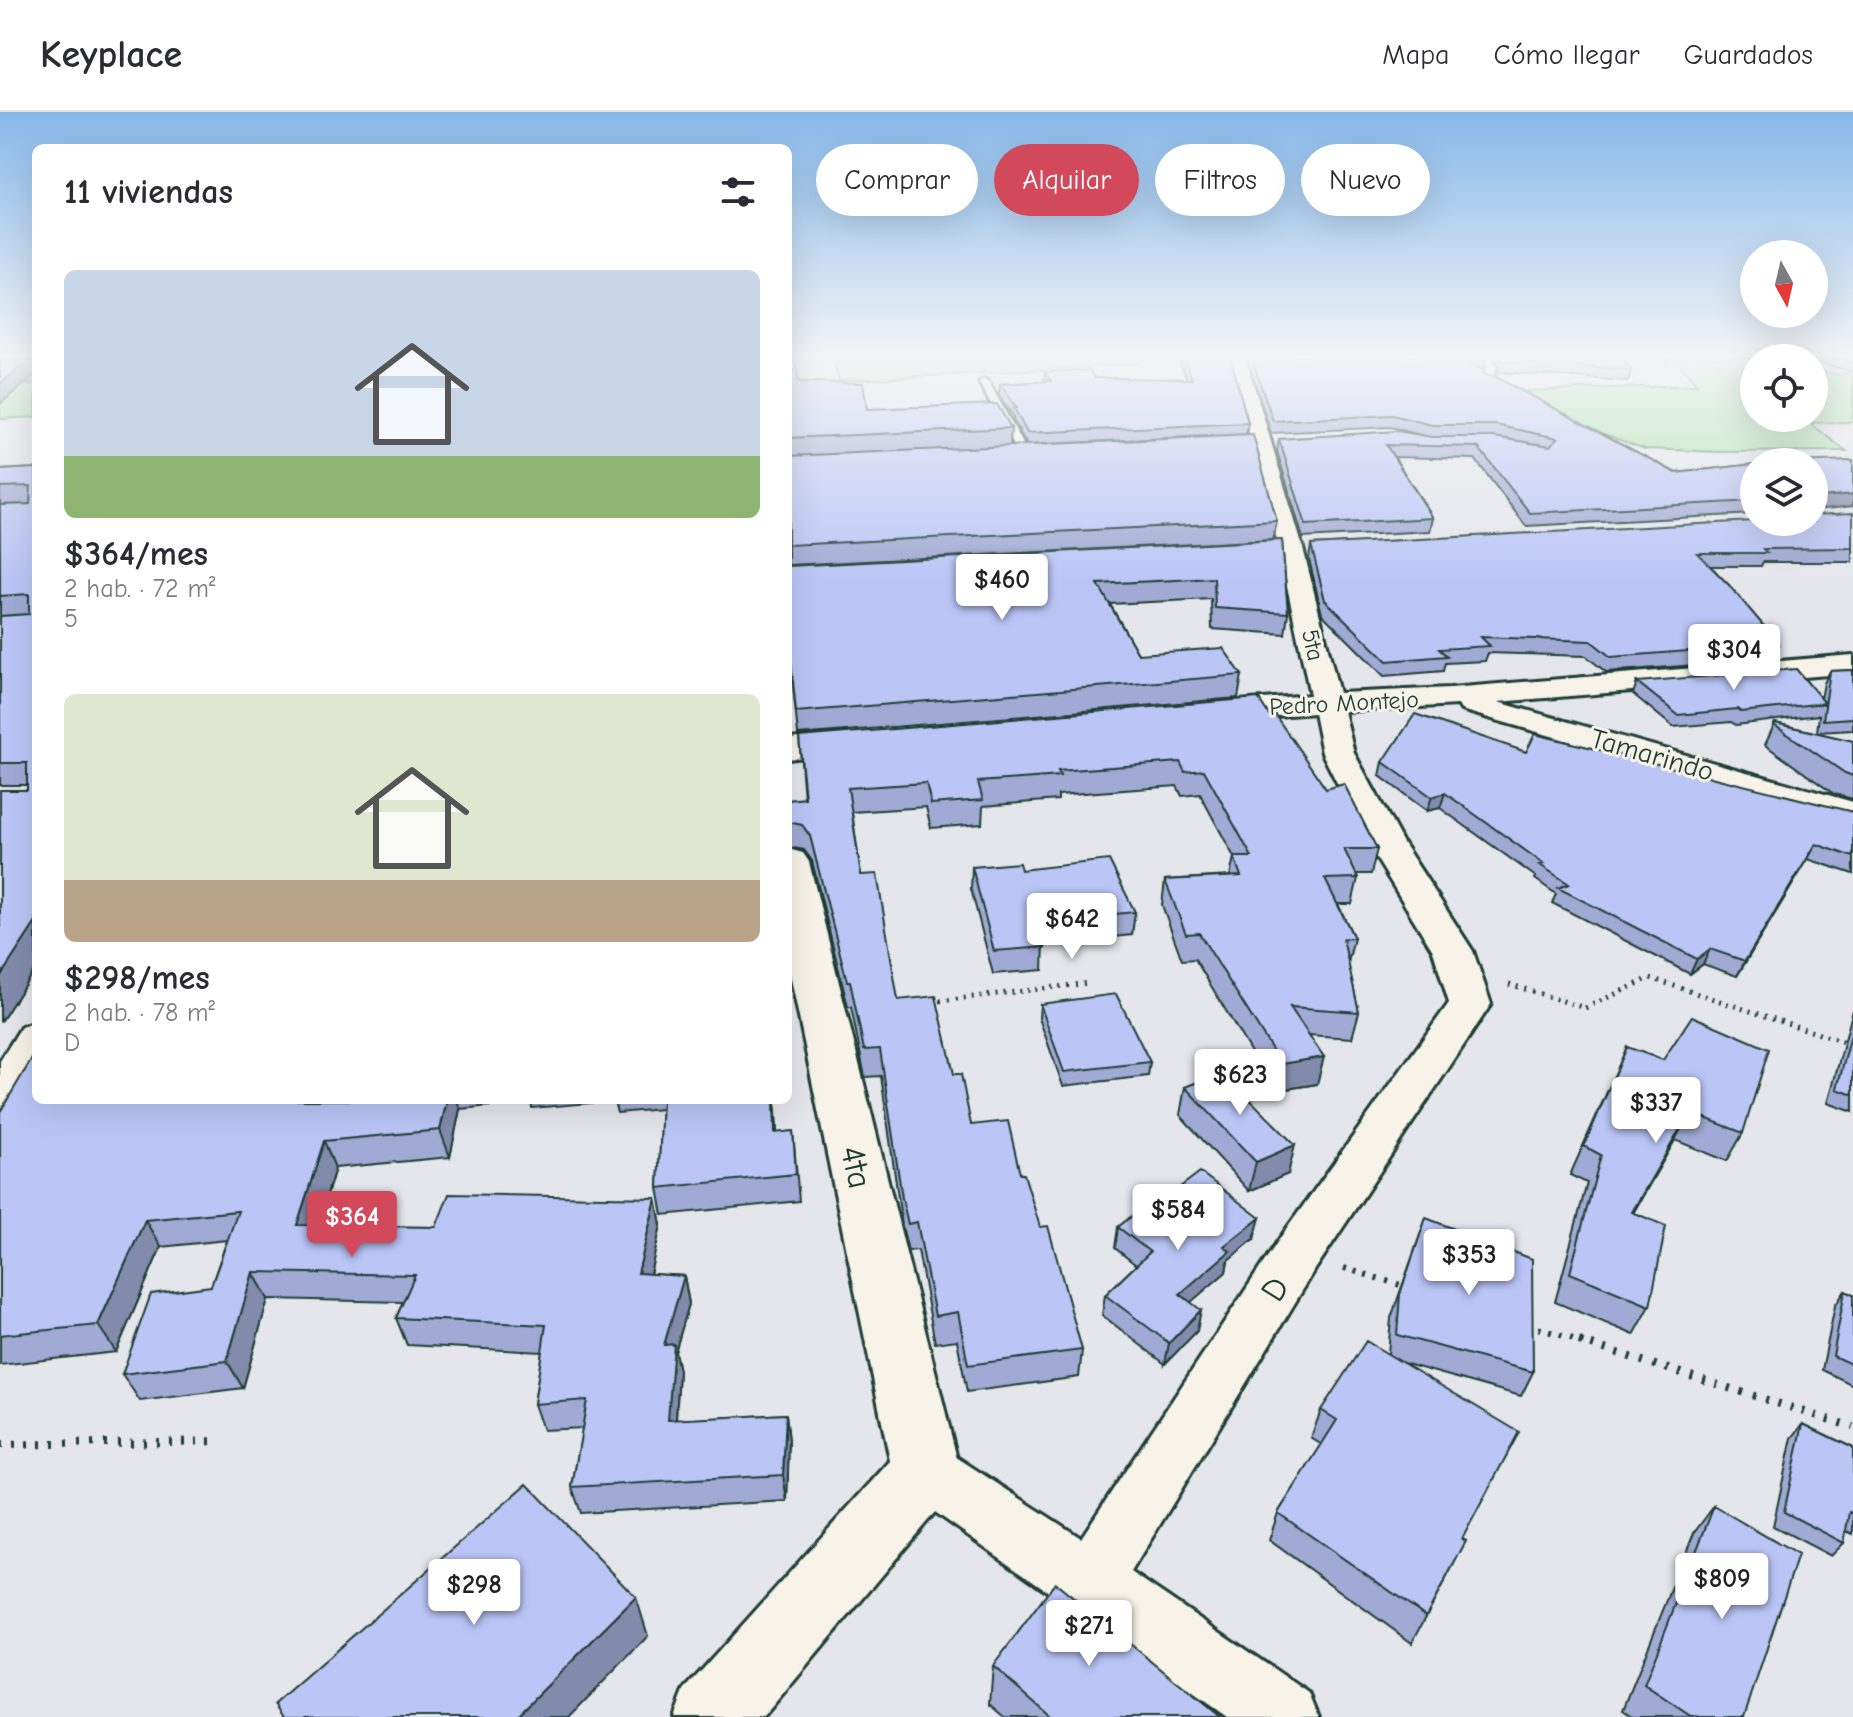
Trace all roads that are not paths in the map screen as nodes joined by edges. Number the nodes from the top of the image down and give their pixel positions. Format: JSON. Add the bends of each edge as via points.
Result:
{"nodes":[{"id":1,"x":1011,"y":431,"type":"edge"},
{"id":2,"x":1258,"y":431,"type":"edge"},
{"id":3,"x":1023,"y":453,"type":"edge"},
{"id":4,"x":1322,"y":546,"type":"edge"},
{"id":5,"x":1291,"y":548,"type":"junction"},
{"id":6,"x":1259,"y":550,"type":"edge"},
{"id":7,"x":1853,"y":664,"type":"edge"},
{"id":8,"x":1450,"y":697,"type":"junction"},
{"id":9,"x":1326,"y":703,"type":"junction"},
{"id":10,"x":1183,"y":715,"type":"edge"},
{"id":11,"x":883,"y":741,"type":"edge"},
{"id":12,"x":792,"y":749,"type":"edge"},
{"id":13,"x":1853,"y":813,"type":"edge"},
{"id":14,"x":792,"y":900,"type":"edge"},
{"id":15,"x":800,"y":976,"type":"edge"},
{"id":16,"x":1464,"y":986,"type":"joint"},
{"id":17,"x":24,"y":1052,"type":"edge"},
{"id":18,"x":0,"y":1098,"type":"edge"},
{"id":19,"x":926,"y":1471,"type":"junction"},
{"id":20,"x":1090,"y":1581,"type":"junction"},
{"id":21,"x":713,"y":1717,"type":"edge"},
{"id":22,"x":1285,"y":1717,"type":"edge"}],
"edges":[{"from":1,"to":3,"type":"lane"},
{"from":2,"to":5,"type":"street","name":"5ta"},
{"from":4,"to":5,"type":"street"},
{"from":5,"to":6,"type":"street"},
{"from":5,"to":9,"type":"street","name":"5ta"},
{"from":7,"to":8,"type":"street","name":"Pedro Montejo"},
{"from":8,"to":9,"type":"street","name":"Pedro Montejo"},
{"from":8,"to":13,"type":"street","name":"Tamarindo"},
{"from":9,"to":10,"type":"street","name":"Pedro Montejo"},
{"from":9,"to":16,"type":"street","name":"5ta","via":[[1338,753],[1385,843],[1453,951]]},
{"from":11,"to":12,"type":"street"},
{"from":14,"to":15,"type":"street","name":"4ta"},
{"from":15,"to":19,"type":"street","name":"4ta"},
{"from":16,"to":20,"type":"street","name":"D"},
{"from":17,"to":18,"type":"street"},
{"from":19,"to":20,"type":"street"},
{"from":19,"to":21,"type":"street"},
{"from":20,"to":22,"type":"street"}]}
